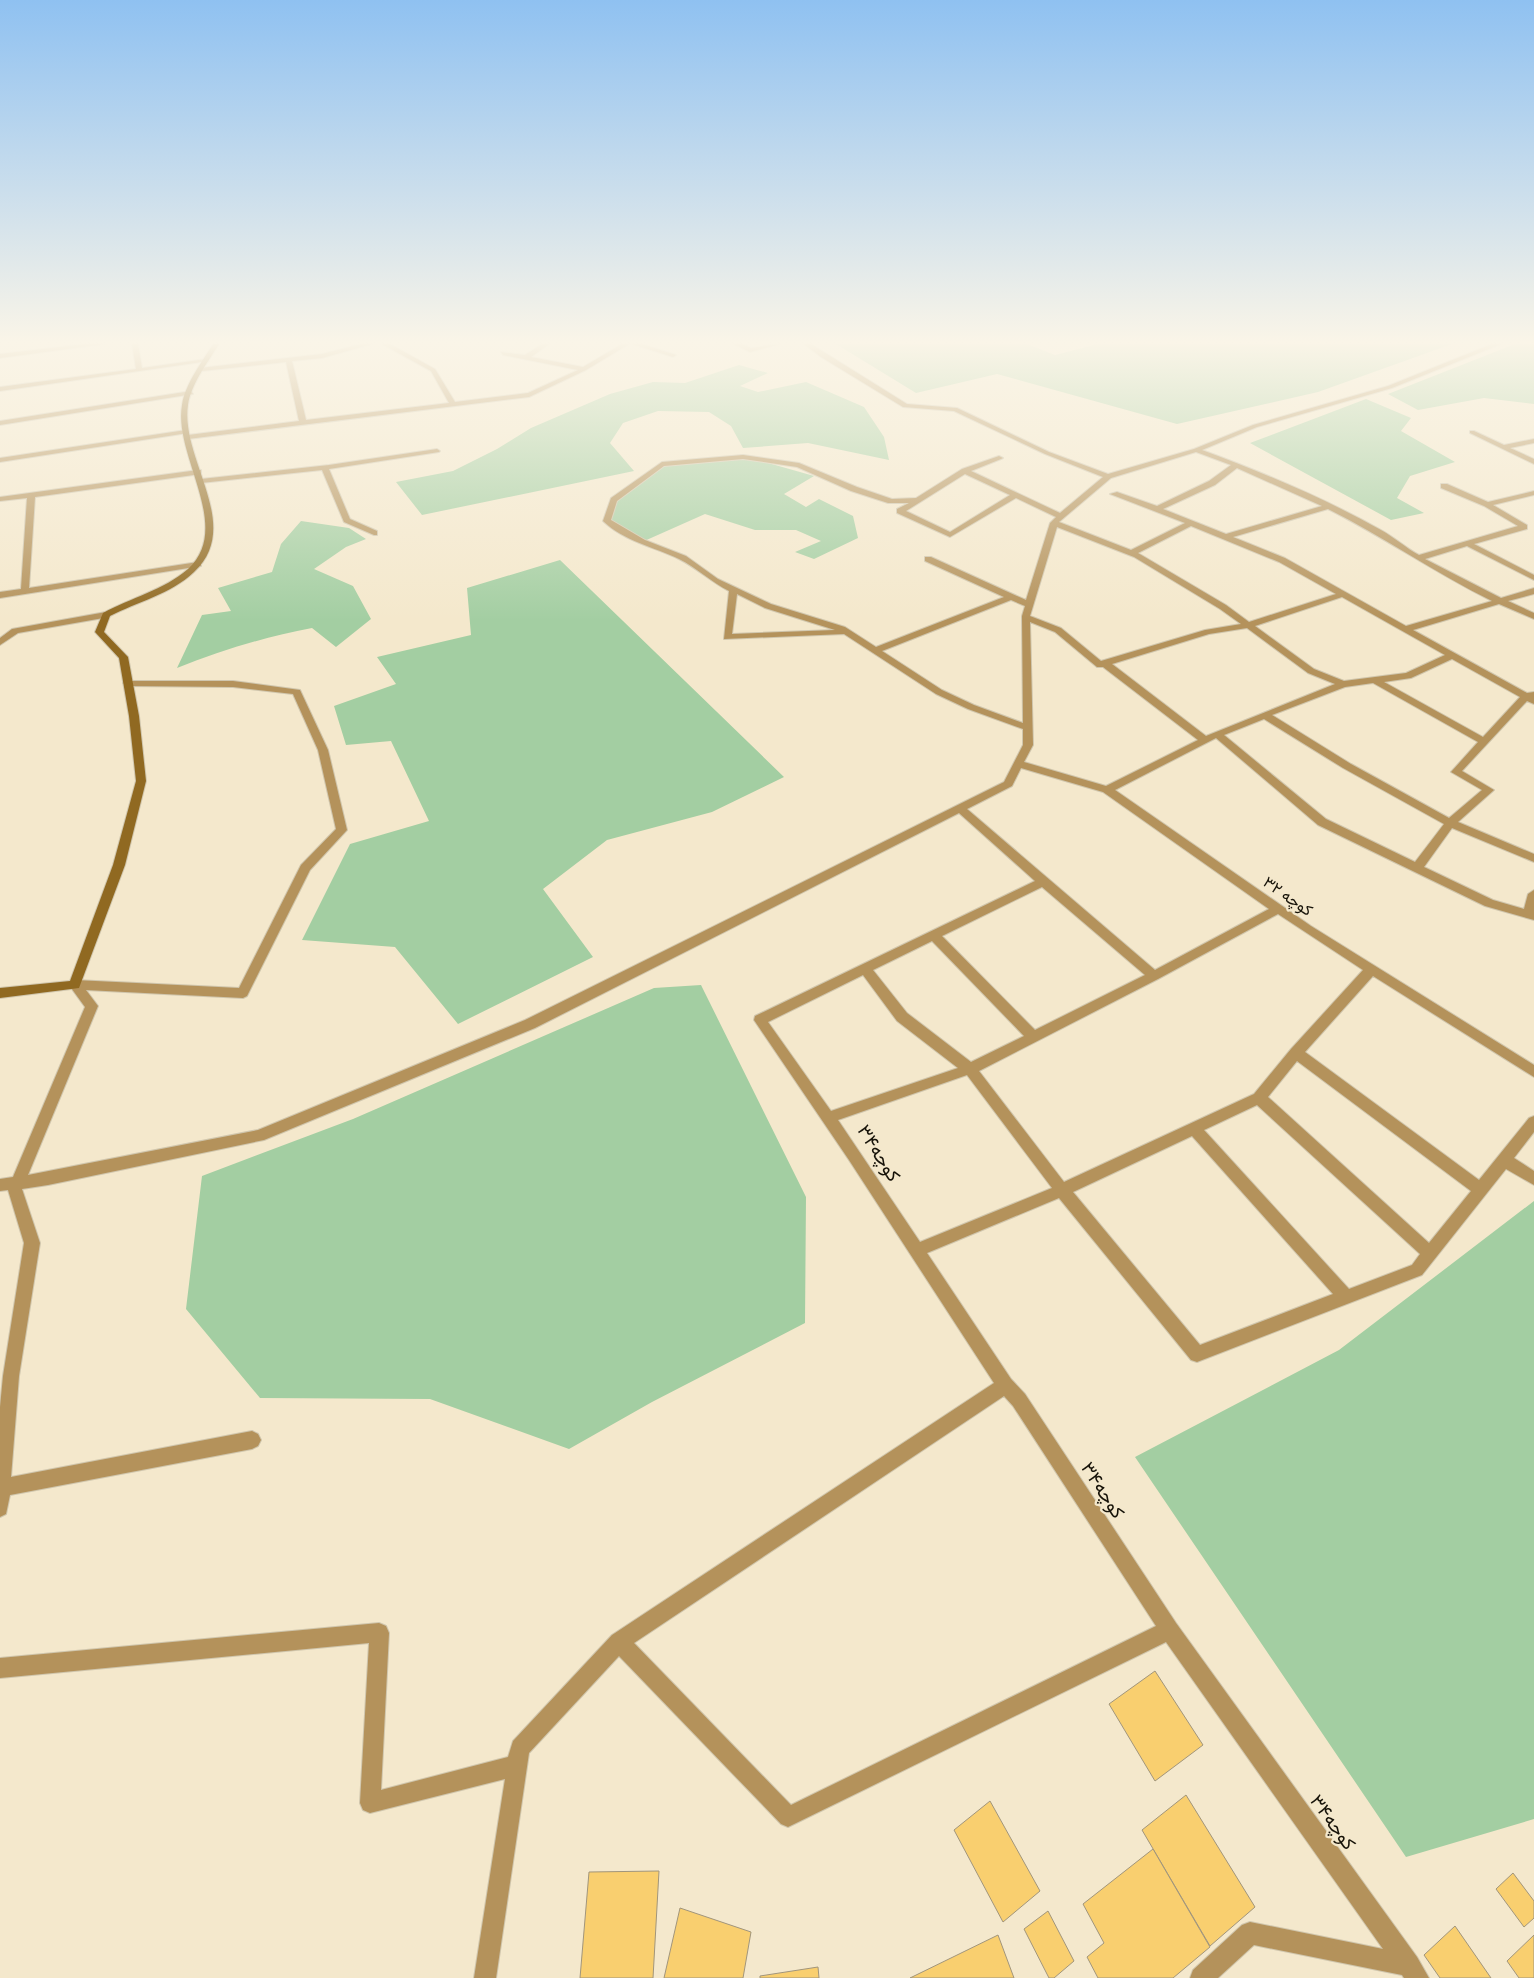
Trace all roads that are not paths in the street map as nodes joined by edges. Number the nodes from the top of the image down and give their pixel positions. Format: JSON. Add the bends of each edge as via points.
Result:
{"nodes":[{"id":1,"x":177,"y":436,"type":"edge"},
{"id":2,"x":187,"y":436,"type":"edge"},
{"id":3,"x":1012,"y":436,"type":"edge"},
{"id":4,"x":1230,"y":436,"type":"edge"},
{"id":5,"x":1481,"y":436,"type":"edge"},
{"id":6,"x":1534,"y":441,"type":"edge"},
{"id":7,"x":1504,"y":447,"type":"junction"},
{"id":8,"x":1196,"y":450,"type":"junction"},
{"id":9,"x":437,"y":451,"type":"dead end"},
{"id":10,"x":999,"y":458,"type":"dead end"},
{"id":11,"x":0,"y":460,"type":"edge"},
{"id":12,"x":1534,"y":462,"type":"edge"},
{"id":13,"x":1236,"y":464,"type":"junction"},
{"id":14,"x":324,"y":467,"type":"junction"},
{"id":15,"x":965,"y":471,"type":"junction"},
{"id":16,"x":199,"y":476,"type":"junction"},
{"id":17,"x":1108,"y":476,"type":"junction"},
{"id":18,"x":1444,"y":486,"type":"dead end"},
{"id":19,"x":1534,"y":493,"type":"edge"},
{"id":20,"x":1114,"y":494,"type":"dead end"},
{"id":21,"x":31,"y":495,"type":"junction"},
{"id":22,"x":1016,"y":495,"type":"junction"},
{"id":23,"x":0,"y":499,"type":"edge"},
{"id":24,"x":915,"y":500,"type":"junction"},
{"id":25,"x":1487,"y":504,"type":"junction"},
{"id":26,"x":1326,"y":506,"type":"junction"},
{"id":27,"x":1156,"y":509,"type":"junction"},
{"id":28,"x":1058,"y":520,"type":"junction"},
{"id":29,"x":1190,"y":523,"type":"junction"},
{"id":30,"x":1520,"y":525,"type":"junction"},
{"id":31,"x":374,"y":533,"type":"dead end"},
{"id":32,"x":1534,"y":533,"type":"edge"},
{"id":33,"x":1226,"y":536,"type":"junction"},
{"id":34,"x":1468,"y":544,"type":"junction"},
{"id":35,"x":1131,"y":553,"type":"junction"},
{"id":36,"x":1419,"y":558,"type":"junction"},
{"id":37,"x":928,"y":560,"type":"dead end"},
{"id":38,"x":198,"y":564,"type":"junction"},
{"id":39,"x":1534,"y":578,"type":"edge"},
{"id":40,"x":733,"y":590,"type":"junction"},
{"id":41,"x":1534,"y":590,"type":"edge"},
{"id":42,"x":24,"y":592,"type":"junction"},
{"id":43,"x":1343,"y":594,"type":"junction"},
{"id":44,"x":0,"y":595,"type":"edge"},
{"id":45,"x":1011,"y":596,"type":"junction"},
{"id":46,"x":1501,"y":602,"type":"junction"},
{"id":47,"x":1030,"y":605,"type":"junction"},
{"id":48,"x":106,"y":615,"type":"junction"},
{"id":49,"x":1534,"y":616,"type":"edge"},
{"id":50,"x":1027,"y":618,"type":"junction"},
{"id":51,"x":1246,"y":626,"type":"junction"},
{"id":52,"x":1405,"y":629,"type":"junction"},
{"id":53,"x":846,"y":632,"type":"junction"},
{"id":54,"x":0,"y":642,"type":"edge"},
{"id":55,"x":874,"y":651,"type":"junction"},
{"id":56,"x":1450,"y":656,"type":"junction"},
{"id":57,"x":1104,"y":663,"type":"junction"},
{"id":58,"x":1374,"y":680,"type":"junction"},
{"id":59,"x":128,"y":683,"type":"junction"},
{"id":60,"x":1343,"y":684,"type":"junction"},
{"id":61,"x":1531,"y":697,"type":"edge"},
{"id":62,"x":1265,"y":715,"type":"junction"},
{"id":63,"x":1028,"y":728,"type":"junction"},
{"id":64,"x":1217,"y":734,"type":"junction"},
{"id":65,"x":1206,"y":740,"type":"junction"},
{"id":66,"x":1484,"y":742,"type":"junction"},
{"id":67,"x":1018,"y":764,"type":"junction"},
{"id":68,"x":1108,"y":790,"type":"junction"},
{"id":69,"x":960,"y":808,"type":"junction"},
{"id":70,"x":1450,"y":823,"type":"junction"},
{"id":71,"x":1534,"y":858,"type":"edge"},
{"id":72,"x":1417,"y":868,"type":"junction"},
{"id":73,"x":1043,"y":882,"type":"junction"},
{"id":74,"x":1534,"y":894,"type":"edge"},
{"id":75,"x":1278,"y":910,"type":"junction"},
{"id":76,"x":1531,"y":915,"type":"edge"},
{"id":77,"x":933,"y":935,"type":"junction"},
{"id":78,"x":864,"y":969,"type":"junction"},
{"id":79,"x":1372,"y":969,"type":"junction"},
{"id":80,"x":1154,"y":976,"type":"junction"},
{"id":81,"x":75,"y":985,"type":"junction"},
{"id":82,"x":0,"y":993,"type":"edge"},
{"id":83,"x":1034,"y":1037,"type":"junction"},
{"id":84,"x":1296,"y":1053,"type":"junction"},
{"id":85,"x":970,"y":1069,"type":"junction"},
{"id":86,"x":1534,"y":1072,"type":"edge"},
{"id":87,"x":1259,"y":1098,"type":"junction"},
{"id":88,"x":830,"y":1117,"type":"junction"},
{"id":89,"x":1534,"y":1122,"type":"edge"},
{"id":90,"x":1193,"y":1128,"type":"junction"},
{"id":91,"x":1504,"y":1160,"type":"junction"},
{"id":92,"x":1534,"y":1179,"type":"edge"},
{"id":93,"x":18,"y":1182,"type":"junction"},
{"id":94,"x":0,"y":1184,"type":"edge"},
{"id":95,"x":1062,"y":1190,"type":"junction"},
{"id":96,"x":1481,"y":1190,"type":"junction"},
{"id":97,"x":916,"y":1251,"type":"junction"},
{"id":98,"x":1430,"y":1253,"type":"junction"},
{"id":99,"x":1346,"y":1297,"type":"junction"},
{"id":100,"x":6,"y":1378,"type":"edge"},
{"id":101,"x":1005,"y":1385,"type":"junction"},
{"id":102,"x":252,"y":1440,"type":"dead end"},
{"id":103,"x":1,"y":1488,"type":"junction"},
{"id":104,"x":0,"y":1508,"type":"edge"},
{"id":105,"x":1169,"y":1630,"type":"junction"},
{"id":106,"x":619,"y":1642,"type":"junction"},
{"id":107,"x":0,"y":1668,"type":"edge"},
{"id":108,"x":518,"y":1765,"type":"junction"},
{"id":109,"x":1414,"y":1971,"type":"edge"},
{"id":110,"x":485,"y":1978,"type":"edge"},
{"id":111,"x":1200,"y":1978,"type":"edge"}],
"edges":[{"from":1,"to":11,"type":"street"},
{"from":2,"to":16,"type":"street"},
{"from":3,"to":17,"type":"street"},
{"from":4,"to":8,"type":"street"},
{"from":5,"to":7,"type":"street"},
{"from":6,"to":7,"type":"street"},
{"from":7,"to":12,"type":"street"},
{"from":8,"to":13,"type":"street"},
{"from":8,"to":17,"type":"street"},
{"from":9,"to":14,"type":"street"},
{"from":10,"to":15,"type":"street"},
{"from":13,"to":26,"type":"street"},
{"from":13,"to":27,"type":"street","via":[[1212,483]]},
{"from":14,"to":16,"type":"street"},
{"from":14,"to":31,"type":"street","via":[[347,520]]},
{"from":15,"to":22,"type":"street"},
{"from":15,"to":24,"type":"street"},
{"from":16,"to":21,"type":"street"},
{"from":16,"to":38,"type":"street","via":[[209,517],[210,540]]},
{"from":17,"to":28,"type":"street"},
{"from":18,"to":25,"type":"street"},
{"from":19,"to":25,"type":"street"},
{"from":20,"to":27,"type":"street"},
{"from":21,"to":23,"type":"street"},
{"from":21,"to":42,"type":"street"},
{"from":22,"to":24,"type":"street","via":[[950,535],[900,512]]},
{"from":22,"to":28,"type":"street"},
{"from":24,"to":40,"type":"street","via":[[891,501],[799,465],[743,457],[662,464],[614,500],[607,521],[642,542],[683,558]]},
{"from":25,"to":30,"type":"street"},
{"from":26,"to":33,"type":"street"},
{"from":26,"to":36,"type":"street","via":[[1378,532]]},
{"from":27,"to":29,"type":"street"},
{"from":28,"to":35,"type":"street"},
{"from":28,"to":47,"type":"street"},
{"from":29,"to":33,"type":"street"},
{"from":29,"to":35,"type":"street"},
{"from":30,"to":32,"type":"street"},
{"from":30,"to":34,"type":"street","via":[[1524,528]]},
{"from":33,"to":43,"type":"street","via":[[1282,560]]},
{"from":34,"to":36,"type":"street"},
{"from":34,"to":39,"type":"street"},
{"from":35,"to":51,"type":"street","via":[[1223,607]]},
{"from":36,"to":46,"type":"street"},
{"from":37,"to":45,"type":"street"},
{"from":38,"to":42,"type":"street"},
{"from":38,"to":48,"type":"street","via":[[169,586]]},
{"from":40,"to":53,"type":"street","via":[[768,606]]},
{"from":40,"to":53,"type":"street","via":[[727,637]]},
{"from":41,"to":46,"type":"street"},
{"from":42,"to":44,"type":"street"},
{"from":43,"to":51,"type":"street"},
{"from":43,"to":52,"type":"street"},
{"from":45,"to":47,"type":"street"},
{"from":45,"to":55,"type":"street"},
{"from":46,"to":49,"type":"street"},
{"from":46,"to":52,"type":"street"},
{"from":47,"to":50,"type":"street"},
{"from":48,"to":54,"type":"street","via":[[14,631]]},
{"from":48,"to":59,"type":"street","via":[[99,632],[123,657]]},
{"from":50,"to":57,"type":"street","via":[[1058,630],[1100,665]]},
{"from":50,"to":63,"type":"street"},
{"from":51,"to":57,"type":"street","via":[[1208,632]]},
{"from":51,"to":60,"type":"street","via":[[1311,670]]},
{"from":52,"to":56,"type":"street"},
{"from":53,"to":55,"type":"street"},
{"from":55,"to":63,"type":"street","via":[[940,692]]},
{"from":56,"to":58,"type":"street","via":[[1408,676]]},
{"from":56,"to":61,"type":"street"},
{"from":57,"to":65,"type":"street"},
{"from":58,"to":60,"type":"street"},
{"from":58,"to":66,"type":"street"},
{"from":59,"to":81,"type":"street","via":[[141,781],[119,865]]},
{"from":59,"to":81,"type":"street","via":[[233,684],[297,692],[323,750],[342,830],[305,868],[243,994]]},
{"from":60,"to":62,"type":"street"},
{"from":61,"to":66,"type":"street"},
{"from":62,"to":64,"type":"street"},
{"from":62,"to":70,"type":"street"},
{"from":63,"to":67,"type":"street","via":[[1028,745]]},
{"from":64,"to":65,"type":"street"},
{"from":64,"to":72,"type":"street","via":[[1322,822]]},
{"from":65,"to":68,"type":"street"},
{"from":66,"to":70,"type":"street","via":[[1456,772],[1488,790]]},
{"from":67,"to":68,"type":"street","name":"کوچه ۳۲"},
{"from":67,"to":69,"type":"street","via":[[1008,784]]},
{"from":68,"to":75,"type":"street","name":"کوچه ۳۲"},
{"from":69,"to":73,"type":"street"},
{"from":69,"to":93,"type":"street","via":[[530,1024],[293,1123],[259,1136],[48,1179]]},
{"from":70,"to":71,"type":"street"},
{"from":70,"to":72,"type":"street"},
{"from":72,"to":76,"type":"street","via":[[1489,903]]},
{"from":73,"to":77,"type":"street"},
{"from":73,"to":80,"type":"street"},
{"from":74,"to":76,"type":"street"},
{"from":75,"to":79,"type":"street","name":"کوچه ۳۲"},
{"from":75,"to":80,"type":"street"},
{"from":77,"to":78,"type":"street"},
{"from":77,"to":83,"type":"street"},
{"from":78,"to":85,"type":"street","via":[[902,1017]]},
{"from":78,"to":88,"type":"street","name":"کوچه۳۴","via":[[760,1020]]},
{"from":79,"to":84,"type":"street"},
{"from":79,"to":86,"type":"street","name":"کوچه ۳۲"},
{"from":80,"to":83,"type":"street"},
{"from":81,"to":82,"type":"street"},
{"from":81,"to":93,"type":"street","via":[[92,1006]]},
{"from":83,"to":85,"type":"street"},
{"from":84,"to":87,"type":"street"},
{"from":84,"to":96,"type":"street"},
{"from":85,"to":88,"type":"street"},
{"from":85,"to":95,"type":"street"},
{"from":87,"to":90,"type":"street"},
{"from":87,"to":98,"type":"street"},
{"from":88,"to":97,"type":"street","name":"کوچه۳۴"},
{"from":89,"to":91,"type":"street"},
{"from":90,"to":95,"type":"street"},
{"from":90,"to":99,"type":"street"},
{"from":91,"to":92,"type":"street"},
{"from":91,"to":96,"type":"street"},
{"from":93,"to":94,"type":"street"},
{"from":93,"to":100,"type":"street","via":[[15,1189],[32,1243]]},
{"from":95,"to":97,"type":"street"},
{"from":95,"to":99,"type":"street","via":[[1197,1354]]},
{"from":96,"to":98,"type":"street"},
{"from":97,"to":101,"type":"street","name":"کوچه۳۴"},
{"from":98,"to":99,"type":"street","via":[[1417,1270]]},
{"from":100,"to":103,"type":"street"},
{"from":101,"to":105,"type":"street","name":"کوچه۳۴","via":[[1019,1400]]},
{"from":101,"to":106,"type":"street"},
{"from":102,"to":103,"type":"street"},
{"from":103,"to":104,"type":"street"},
{"from":105,"to":106,"type":"street","via":[[788,1817]]},
{"from":105,"to":109,"type":"street","name":"کوچه۳۴"},
{"from":106,"to":108,"type":"street","via":[[520,1748]]},
{"from":107,"to":108,"type":"street","via":[[379,1633],[370,1803]]},
{"from":108,"to":110,"type":"street"},
{"from":109,"to":111,"type":"street","via":[[1250,1933]]}]}
